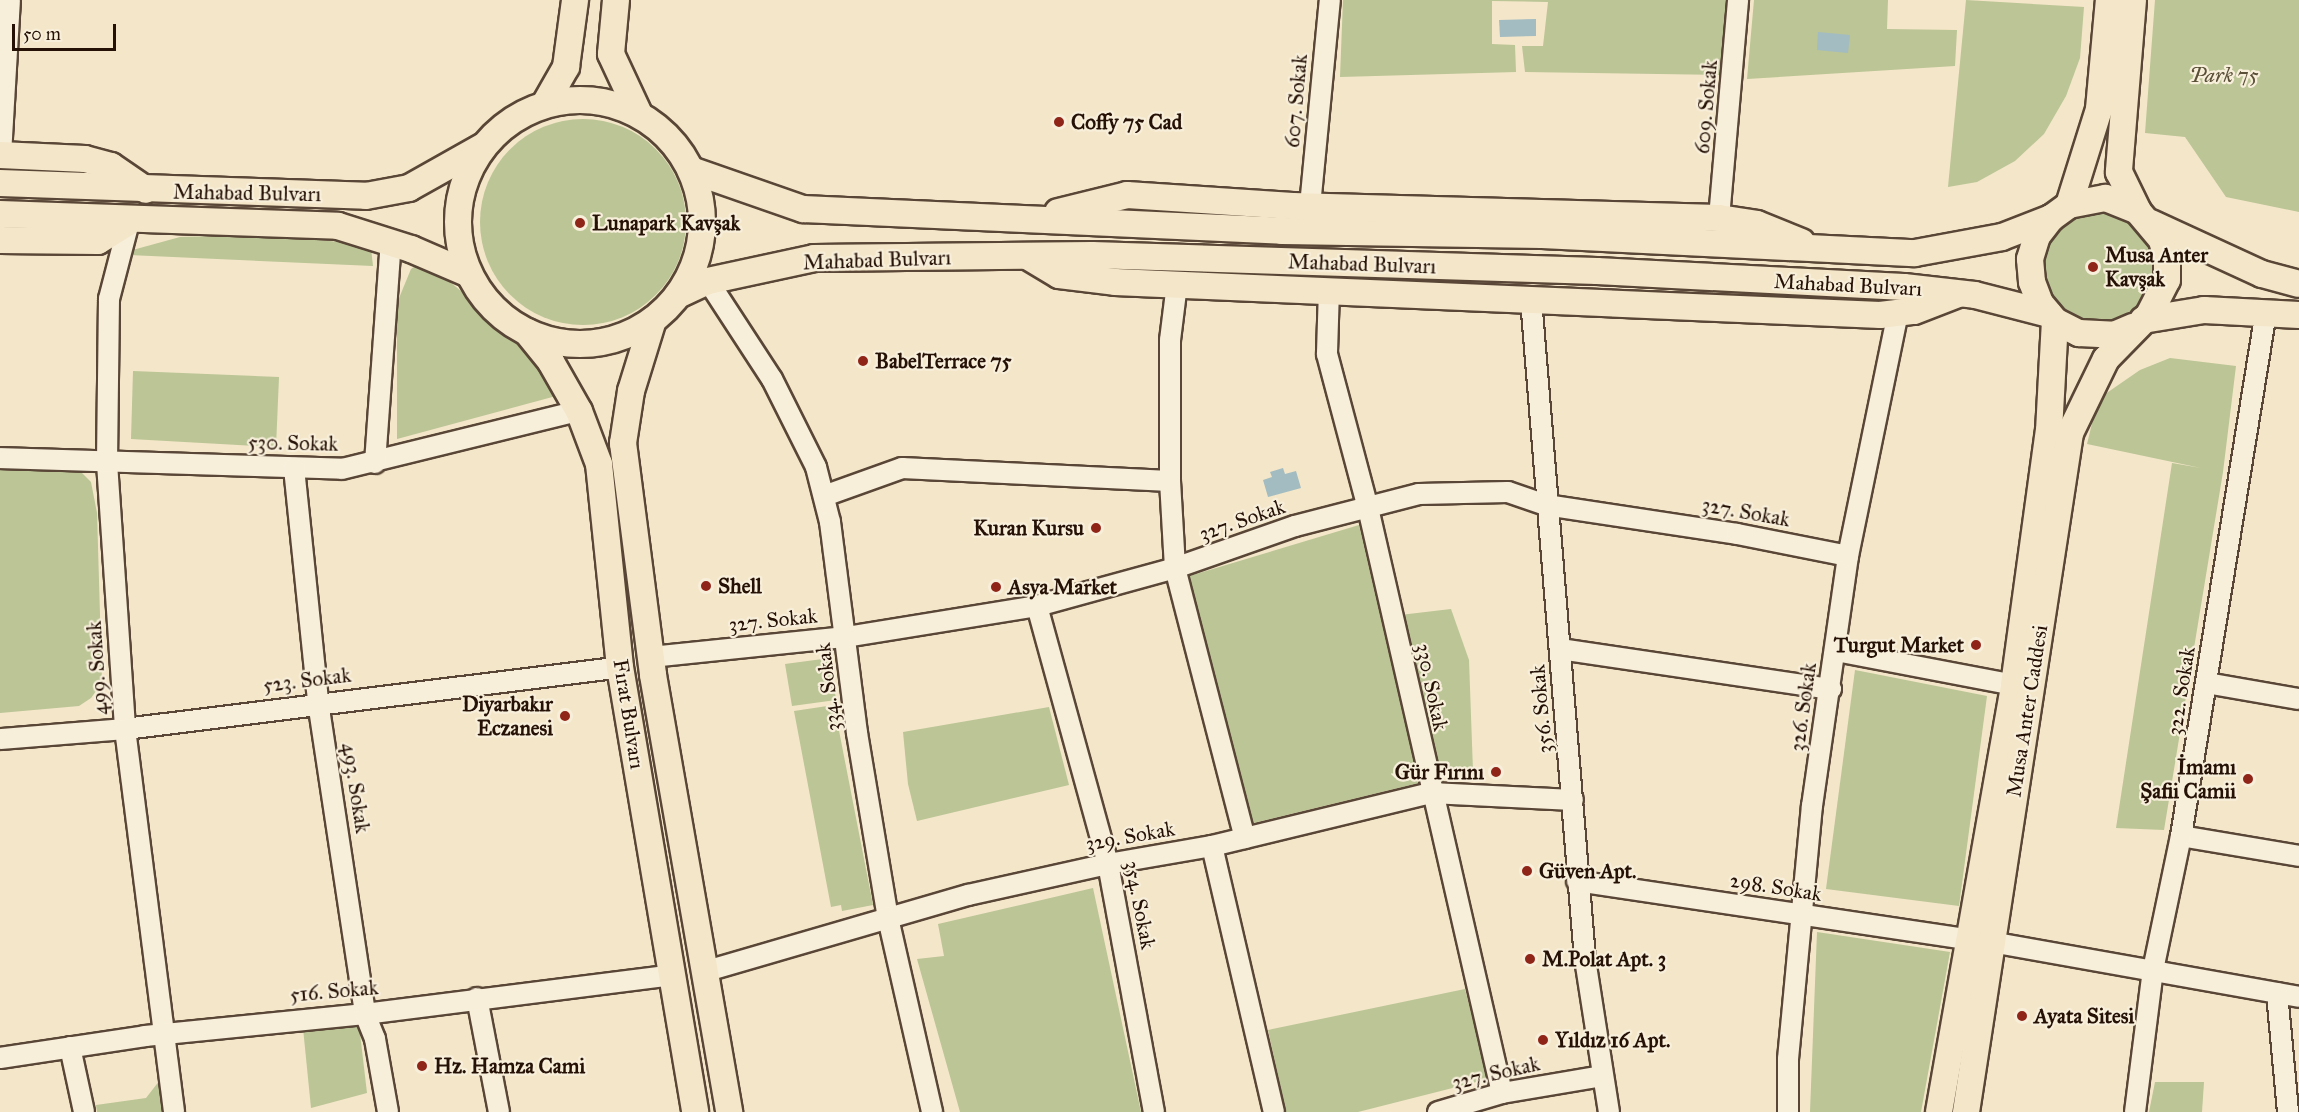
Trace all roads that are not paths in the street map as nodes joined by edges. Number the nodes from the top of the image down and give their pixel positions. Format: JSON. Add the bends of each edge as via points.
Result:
{"nodes":[{"id":1,"x":9,"y":0,"type":"edge"},
{"id":2,"x":575,"y":0,"type":"edge"},
{"id":3,"x":616,"y":0,"type":"edge"},
{"id":4,"x":1329,"y":0,"type":"edge"},
{"id":5,"x":1738,"y":0,"type":"edge"},
{"id":6,"x":2109,"y":0,"type":"edge"},
{"id":7,"x":2133,"y":0,"type":"edge"},
{"id":8,"x":545,"y":104,"type":"junction"},
{"id":9,"x":639,"y":114,"type":"junction"},
{"id":10,"x":483,"y":147,"type":"junction"},
{"id":11,"x":1,"y":155,"type":"edge"},
{"id":12,"x":691,"y":170,"type":"junction"},
{"id":13,"x":0,"y":183,"type":"edge"},
{"id":14,"x":146,"y":190,"type":"junction"},
{"id":15,"x":1310,"y":206,"type":"junction"},
{"id":16,"x":2060,"y":211,"type":"junction"},
{"id":17,"x":0,"y":214,"type":"edge"},
{"id":18,"x":2145,"y":217,"type":"junction"},
{"id":19,"x":1719,"y":218,"type":"junction"},
{"id":20,"x":1027,"y":219,"type":"junction"},
{"id":21,"x":129,"y":222,"type":"junction"},
{"id":22,"x":0,"y":240,"type":"edge"},
{"id":23,"x":391,"y":242,"type":"junction"},
{"id":24,"x":1817,"y":249,"type":"junction"},
{"id":25,"x":1029,"y":256,"type":"junction"},
{"id":26,"x":469,"y":274,"type":"junction"},
{"id":27,"x":708,"y":281,"type":"junction"},
{"id":28,"x":1177,"y":284,"type":"junction"},
{"id":29,"x":2299,"y":284,"type":"edge"},
{"id":30,"x":1329,"y":290,"type":"junction"},
{"id":31,"x":1961,"y":292,"type":"junction"},
{"id":32,"x":678,"y":295,"type":"junction"},
{"id":33,"x":1531,"y":299,"type":"junction"},
{"id":34,"x":2266,"y":312,"type":"junction"},
{"id":35,"x":1898,"y":313,"type":"junction"},
{"id":36,"x":2299,"y":315,"type":"edge"},
{"id":37,"x":2052,"y":317,"type":"junction"},
{"id":38,"x":653,"y":320,"type":"junction"},
{"id":39,"x":2138,"y":324,"type":"junction"},
{"id":40,"x":527,"y":332,"type":"junction"},
{"id":41,"x":579,"y":411,"type":"junction"},
{"id":42,"x":0,"y":458,"type":"edge"},
{"id":43,"x":107,"y":463,"type":"junction"},
{"id":44,"x":375,"y":463,"type":"junction"},
{"id":45,"x":599,"y":464,"type":"junction"},
{"id":46,"x":626,"y":465,"type":"junction"},
{"id":47,"x":294,"y":468,"type":"junction"},
{"id":48,"x":1170,"y":481,"type":"junction"},
{"id":49,"x":824,"y":496,"type":"junction"},
{"id":50,"x":1546,"y":505,"type":"junction"},
{"id":51,"x":1368,"y":508,"type":"junction"},
{"id":52,"x":1848,"y":556,"type":"junction"},
{"id":53,"x":1175,"y":568,"type":"junction"},
{"id":54,"x":1037,"y":606,"type":"junction"},
{"id":55,"x":846,"y":637,"type":"junction"},
{"id":56,"x":1560,"y":649,"type":"junction"},
{"id":57,"x":1836,"y":651,"type":"junction"},
{"id":58,"x":651,"y":657,"type":"junction"},
{"id":59,"x":620,"y":667,"type":"junction"},
{"id":60,"x":2207,"y":682,"type":"junction"},
{"id":61,"x":2013,"y":685,"type":"junction"},
{"id":62,"x":1831,"y":689,"type":"junction"},
{"id":63,"x":2299,"y":699,"type":"edge"},
{"id":64,"x":318,"y":702,"type":"junction"},
{"id":65,"x":125,"y":729,"type":"junction"},
{"id":66,"x":0,"y":739,"type":"edge"},
{"id":67,"x":1431,"y":793,"type":"junction"},
{"id":68,"x":1573,"y":800,"type":"junction"},
{"id":69,"x":2181,"y":836,"type":"junction"},
{"id":70,"x":1245,"y":838,"type":"junction"},
{"id":71,"x":1212,"y":846,"type":"junction"},
{"id":72,"x":2299,"y":856,"type":"edge"},
{"id":73,"x":1108,"y":864,"type":"junction"},
{"id":74,"x":1577,"y":881,"type":"junction"},
{"id":75,"x":1800,"y":916,"type":"junction"},
{"id":76,"x":888,"y":918,"type":"junction"},
{"id":77,"x":1979,"y":940,"type":"junction"},
{"id":78,"x":2153,"y":970,"type":"junction"},
{"id":79,"x":703,"y":972,"type":"junction"},
{"id":80,"x":673,"y":975,"type":"junction"},
{"id":81,"x":2277,"y":993,"type":"junction"},
{"id":82,"x":2299,"y":997,"type":"edge"},
{"id":83,"x":477,"y":998,"type":"junction"},
{"id":84,"x":365,"y":1014,"type":"junction"},
{"id":85,"x":161,"y":1034,"type":"junction"},
{"id":86,"x":70,"y":1047,"type":"junction"},
{"id":87,"x":0,"y":1058,"type":"edge"},
{"id":88,"x":1602,"y":1076,"type":"junction"},
{"id":89,"x":1502,"y":1093,"type":"junction"},
{"id":90,"x":84,"y":1112,"type":"edge"},
{"id":91,"x":174,"y":1112,"type":"edge"},
{"id":92,"x":388,"y":1112,"type":"edge"},
{"id":93,"x":500,"y":1112,"type":"edge"},
{"id":94,"x":695,"y":1112,"type":"edge"},
{"id":95,"x":729,"y":1112,"type":"edge"},
{"id":96,"x":932,"y":1112,"type":"edge"},
{"id":97,"x":1154,"y":1112,"type":"edge"},
{"id":98,"x":1274,"y":1112,"type":"edge"},
{"id":99,"x":1438,"y":1112,"type":"edge"},
{"id":100,"x":1610,"y":1112,"type":"edge"},
{"id":101,"x":1788,"y":1112,"type":"edge"},
{"id":102,"x":1939,"y":1112,"type":"edge"},
{"id":103,"x":1966,"y":1112,"type":"edge"},
{"id":104,"x":2135,"y":1112,"type":"edge"},
{"id":105,"x":2288,"y":1112,"type":"edge"}],
"edges":[{"from":1,"to":11,"type":"street"},
{"from":2,"to":8,"type":"main road","via":[[566,67]]},
{"from":3,"to":9,"type":"main road","via":[[611,54]]},
{"from":4,"to":15,"type":"street","name":"607. Sokak"},
{"from":5,"to":19,"type":"street","name":"609. Sokak"},
{"from":6,"to":16,"type":"main road","via":[[2099,109]]},
{"from":7,"to":18,"type":"main road","via":[[2119,172]]},
{"from":8,"to":9,"type":"main road","via":[[609,102]]},
{"from":8,"to":10,"type":"main road","via":[[514,118]]},
{"from":9,"to":12,"type":"main road","via":[[669,138]]},
{"from":10,"to":14,"type":"main road","name":"Mahabad Bulvarı","via":[[409,188],[366,196]]},
{"from":10,"to":26,"type":"main road","via":[[466,176],[458,209],[459,242]]},
{"from":11,"to":14,"type":"main road","via":[[86,159],[111,166]]},
{"from":12,"to":20,"type":"main road","name":"Mahabad Bulvarı","via":[[803,209]]},
{"from":12,"to":32,"type":"main road","via":[[701,202],[702,235],[694,267]]},
{"from":13,"to":14,"type":"main road","name":"Mahabad Bulvarı"},
{"from":15,"to":19,"type":"main road"},
{"from":15,"to":20,"type":"main road","via":[[1127,195]]},
{"from":16,"to":18,"type":"main road","via":[[2105,198]]},
{"from":16,"to":24,"type":"main road","name":"Mahabad Bulvarı","via":[[2002,237],[1915,253]]},
{"from":16,"to":37,"type":"main road","via":[[2037,237],[2030,258],[2032,282]]},
{"from":17,"to":21,"type":"main road","name":"Mahabad Bulvarı"},
{"from":18,"to":29,"type":"main road","via":[[2262,274]]},
{"from":18,"to":39,"type":"main road","via":[[2165,250],[2167,280],[2160,299]]},
{"from":19,"to":24,"type":"main road","via":[[1757,224]]},
{"from":20,"to":24,"type":"main road","name":"Mahabad Bulvarı","via":[[1282,231],[1542,235]]},
{"from":21,"to":22,"type":"main road","via":[[98,241]]},
{"from":21,"to":23,"type":"main road","name":"Mahabad Bulvarı","via":[[297,222],[338,226]]},
{"from":21,"to":43,"type":"street","name":"499. Sokak","via":[[109,299]]},
{"from":23,"to":26,"type":"main road","name":"Mahabad Bulvarı"},
{"from":23,"to":44,"type":"street"},
{"from":25,"to":27,"type":"main road","name":"Mahabad Bulvarı","via":[[814,258]]},
{"from":25,"to":28,"type":"main road","via":[[1059,275]]},
{"from":25,"to":31,"type":"main road","name":"Mahabad Bulvarı","via":[[1597,271]]},
{"from":26,"to":40,"type":"main road","via":[[490,304]]},
{"from":27,"to":32,"type":"main road","name":"Mahabad Bulvarı"},
{"from":27,"to":49,"type":"street","name":"334. Sokak","via":[[772,379],[816,467]]},
{"from":28,"to":30,"type":"main road"},
{"from":28,"to":48,"type":"street","via":[[1170,340]]},
{"from":30,"to":33,"type":"main road"},
{"from":30,"to":51,"type":"street","name":"330. Sokak","via":[[1327,354]]},
{"from":31,"to":35,"type":"main road","via":[[1914,311]]},
{"from":31,"to":37,"type":"main road","name":"Mahabad Bulvarı"},
{"from":32,"to":38,"type":"main road"},
{"from":33,"to":35,"type":"main road"},
{"from":33,"to":50,"type":"street","name":"356. Sokak"},
{"from":34,"to":36,"type":"main road"},
{"from":34,"to":39,"type":"main road","via":[[2204,310]]},
{"from":34,"to":60,"type":"street","name":"322. Sokak"},
{"from":35,"to":52,"type":"street","name":"326. Sokak"},
{"from":37,"to":39,"type":"main road","via":[[2079,333],[2096,336]]},
{"from":37,"to":61,"type":"main road","name":"Musa Anter Caddesi","via":[[2049,431]]},
{"from":38,"to":40,"type":"main road","via":[[630,334],[578,345]]},
{"from":38,"to":46,"type":"main road","name":"Fırat Bulvarı","via":[[631,391],[623,443]]},
{"from":39,"to":77,"type":"main road","name":"Musa Anter Caddesi","via":[[2106,359],[2070,433]]},
{"from":40,"to":41,"type":"main road","name":"Fırat Bulvarı","via":[[551,362]]},
{"from":41,"to":44,"type":"street","name":"530. Sokak"},
{"from":41,"to":45,"type":"main road","name":"Fırat Bulvarı"},
{"from":42,"to":43,"type":"street","name":"530. Sokak"},
{"from":43,"to":47,"type":"street","name":"530. Sokak"},
{"from":43,"to":65,"type":"street","name":"499. Sokak"},
{"from":44,"to":47,"type":"street","name":"530. Sokak","via":[[342,469]]},
{"from":45,"to":46,"type":"main road","via":[[606,449],[612,447],[618,448]]},
{"from":45,"to":59,"type":"main road","name":"Fırat Bulvarı"},
{"from":46,"to":58,"type":"main road","name":"Fırat Bulvarı"},
{"from":47,"to":64,"type":"street","name":"493. Sokak"},
{"from":48,"to":49,"type":"street","via":[[902,468]]},
{"from":48,"to":53,"type":"street"},
{"from":49,"to":55,"type":"street","name":"334. Sokak"},
{"from":50,"to":51,"type":"street","name":"327. Sokak","via":[[1508,492],[1460,491],[1419,494]]},
{"from":50,"to":52,"type":"street","name":"327. Sokak","via":[[1737,534]]},
{"from":50,"to":56,"type":"street","name":"356. Sokak"},
{"from":51,"to":53,"type":"street","name":"327. Sokak","via":[[1294,526]]},
{"from":51,"to":67,"type":"street","name":"330. Sokak"},
{"from":52,"to":57,"type":"street","name":"326. Sokak"},
{"from":53,"to":54,"type":"street","name":"327. Sokak"},
{"from":53,"to":70,"type":"street"},
{"from":54,"to":55,"type":"street","name":"327. Sokak"},
{"from":54,"to":73,"type":"street","name":"354. Sokak"},
{"from":55,"to":58,"type":"street","name":"327. Sokak"},
{"from":55,"to":76,"type":"street","name":"334. Sokak","via":[[857,733]]},
{"from":56,"to":62,"type":"street"},
{"from":56,"to":68,"type":"street","name":"356. Sokak"},
{"from":57,"to":61,"type":"street"},
{"from":57,"to":62,"type":"street","name":"326. Sokak"},
{"from":58,"to":79,"type":"main road","name":"Fırat Bulvarı"},
{"from":59,"to":64,"type":"street","name":"523. Sokak"},
{"from":59,"to":80,"type":"main road","name":"Fırat Bulvarı"},
{"from":60,"to":63,"type":"street"},
{"from":60,"to":69,"type":"street","name":"322. Sokak"},
{"from":61,"to":77,"type":"main road","name":"Musa Anter Caddesi"},
{"from":62,"to":75,"type":"street","name":"326. Sokak"},
{"from":64,"to":65,"type":"street","name":"523. Sokak"},
{"from":64,"to":84,"type":"street","name":"493. Sokak"},
{"from":65,"to":66,"type":"street","name":"523. Sokak"},
{"from":65,"to":85,"type":"street","name":"499. Sokak"},
{"from":67,"to":68,"type":"street","name":"329. Sokak"},
{"from":67,"to":70,"type":"street","name":"329. Sokak"},
{"from":67,"to":89,"type":"street","name":"330. Sokak"},
{"from":68,"to":74,"type":"street","name":"356. Sokak"},
{"from":69,"to":72,"type":"street"},
{"from":69,"to":78,"type":"street","name":"322. Sokak"},
{"from":70,"to":71,"type":"street","name":"329. Sokak"},
{"from":71,"to":73,"type":"street","name":"329. Sokak"},
{"from":71,"to":98,"type":"street"},
{"from":73,"to":76,"type":"street","name":"329. Sokak"},
{"from":73,"to":97,"type":"street","name":"354. Sokak"},
{"from":74,"to":75,"type":"street","name":"298. Sokak"},
{"from":74,"to":88,"type":"street","name":"356. Sokak"},
{"from":75,"to":77,"type":"street","name":"298. Sokak"},
{"from":75,"to":101,"type":"street","name":"326. Sokak"},
{"from":76,"to":79,"type":"street","name":"329. Sokak"},
{"from":76,"to":96,"type":"street","name":"334. Sokak"},
{"from":77,"to":78,"type":"street","name":"298. Sokak"},
{"from":77,"to":102,"type":"main road","name":"Musa Anter Caddesi"},
{"from":77,"to":103,"type":"main road","name":"Musa Anter Caddesi"},
{"from":78,"to":81,"type":"street","name":"298. Sokak"},
{"from":78,"to":104,"type":"street","name":"322. Sokak"},
{"from":79,"to":95,"type":"main road","name":"Fırat Bulvarı"},
{"from":80,"to":83,"type":"street","name":"516. Sokak"},
{"from":80,"to":94,"type":"main road","name":"Fırat Bulvarı"},
{"from":81,"to":82,"type":"street","name":"298. Sokak"},
{"from":81,"to":105,"type":"street"},
{"from":83,"to":84,"type":"street","name":"516. Sokak"},
{"from":83,"to":93,"type":"street"},
{"from":84,"to":85,"type":"street","name":"516. Sokak"},
{"from":84,"to":92,"type":"street","name":"493. Sokak","via":[[375,1039]]},
{"from":85,"to":86,"type":"street","name":"516. Sokak"},
{"from":85,"to":91,"type":"street","name":"499. Sokak"},
{"from":86,"to":87,"type":"street","name":"516. Sokak"},
{"from":86,"to":90,"type":"street"},
{"from":88,"to":89,"type":"street","name":"327. Sokak"},
{"from":88,"to":100,"type":"street","name":"356. Sokak"},
{"from":89,"to":99,"type":"street","name":"327. Sokak"}]}
